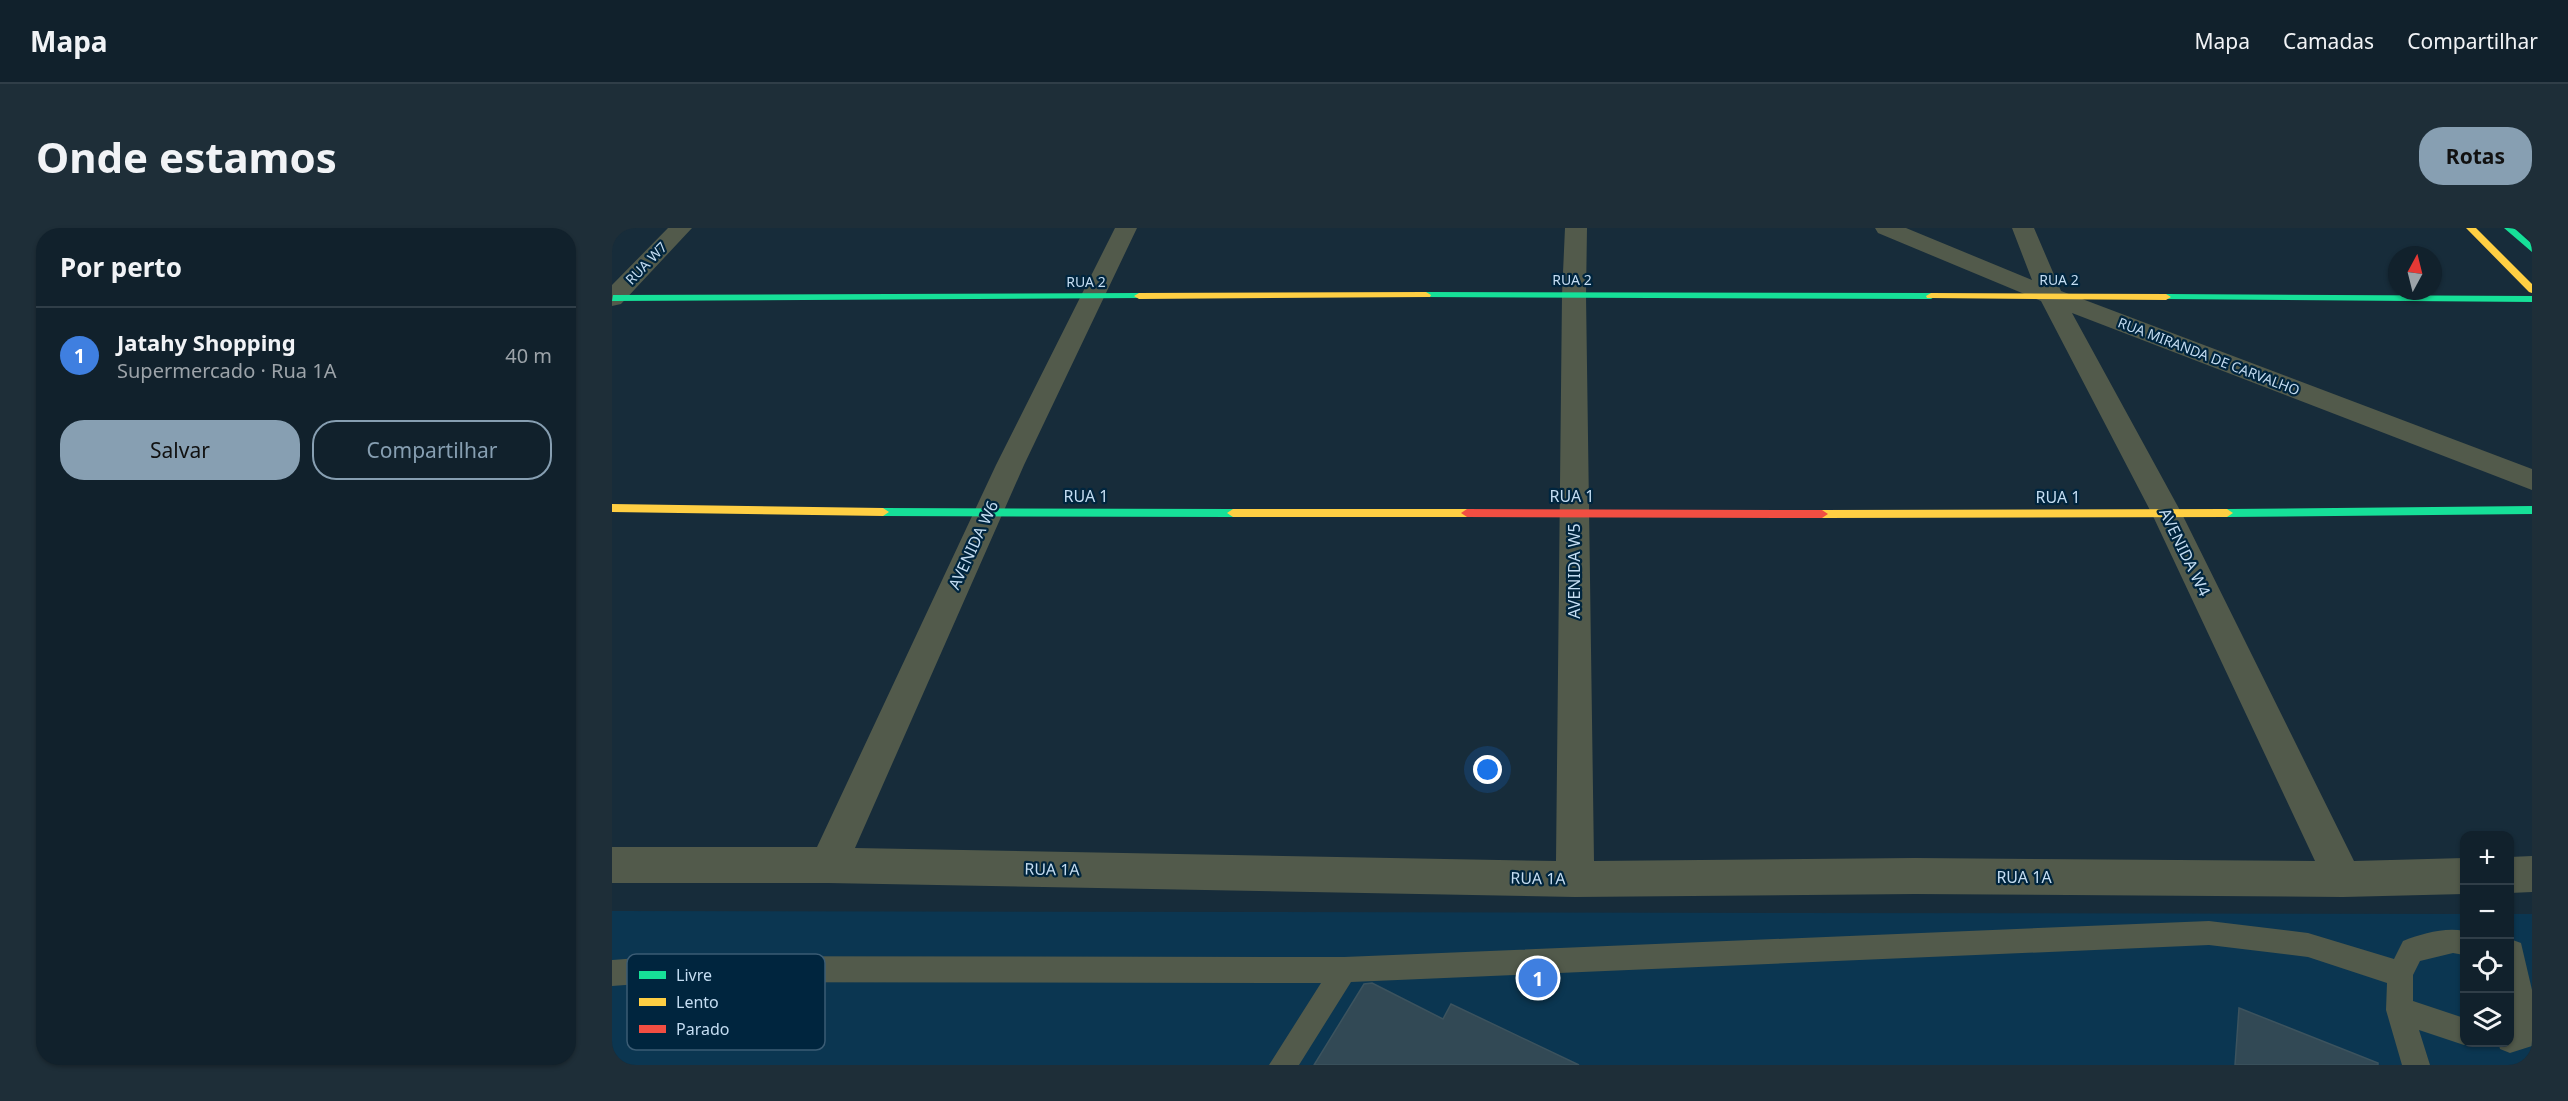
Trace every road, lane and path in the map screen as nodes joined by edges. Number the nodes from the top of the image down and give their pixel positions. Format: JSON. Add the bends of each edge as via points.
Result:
{"nodes":[{"id":1,"x":681,"y":228,"type":"edge"},
{"id":2,"x":1126,"y":228,"type":"edge"},
{"id":3,"x":1576,"y":228,"type":"edge"},
{"id":4,"x":1886,"y":228,"type":"edge"},
{"id":5,"x":2023,"y":228,"type":"edge"},
{"id":6,"x":2471,"y":228,"type":"edge"},
{"id":7,"x":2509,"y":228,"type":"edge"},
{"id":8,"x":2532,"y":249,"type":"edge"},
{"id":9,"x":2532,"y":290,"type":"edge"},
{"id":10,"x":1574,"y":295,"type":"junction"},
{"id":11,"x":2051,"y":296,"type":"junction"},
{"id":12,"x":1090,"y":297,"type":"junction"},
{"id":13,"x":612,"y":298,"type":"edge"},
{"id":14,"x":2532,"y":299,"type":"edge"},
{"id":15,"x":2532,"y":480,"type":"edge"},
{"id":16,"x":612,"y":508,"type":"edge"},
{"id":17,"x":2532,"y":510,"type":"edge"},
{"id":18,"x":1574,"y":512,"type":"junction"},
{"id":19,"x":987,"y":513,"type":"junction"},
{"id":20,"x":2167,"y":514,"type":"junction"},
{"id":21,"x":612,"y":865,"type":"edge"},
{"id":22,"x":828,"y":865,"type":"junction"},
{"id":23,"x":2532,"y":874,"type":"edge"},
{"id":24,"x":2514,"y":875,"type":"edge"},
{"id":25,"x":2460,"y":876,"type":"edge"},
{"id":26,"x":1575,"y":879,"type":"junction"},
{"id":27,"x":2343,"y":879,"type":"junction"},
{"id":28,"x":2460,"y":942,"type":"edge"},
{"id":29,"x":2514,"y":963,"type":"edge"},
{"id":30,"x":825,"y":969,"type":"edge"},
{"id":31,"x":1344,"y":970,"type":"junction"},
{"id":32,"x":627,"y":972,"type":"edge"},
{"id":33,"x":612,"y":973,"type":"edge"},
{"id":34,"x":2400,"y":974,"type":"junction"},
{"id":35,"x":2399,"y":1010,"type":"junction"},
{"id":36,"x":2460,"y":1030,"type":"edge"},
{"id":37,"x":2514,"y":1039,"type":"edge"},
{"id":38,"x":1283,"y":1065,"type":"edge"},
{"id":39,"x":2416,"y":1065,"type":"edge"}],
"edges":[{"from":1,"to":13,"type":"street","name":"RUA W7"},
{"from":2,"to":12,"type":"street","name":"AVENIDA W6"},
{"from":3,"to":10,"type":"street","name":"AVENIDA W5"},
{"from":4,"to":11,"type":"street","name":"RUA MIRANDA DE CARVALHO"},
{"from":5,"to":11,"type":"street","name":"AVENIDA W4"},
{"from":6,"to":9,"type":"street"},
{"from":7,"to":8,"type":"street"},
{"from":10,"to":11,"type":"street","name":"RUA 2"},
{"from":10,"to":12,"type":"street","name":"RUA 2"},
{"from":10,"to":18,"type":"street","name":"AVENIDA W5"},
{"from":11,"to":14,"type":"street","name":"RUA 2"},
{"from":11,"to":15,"type":"street","name":"RUA MIRANDA DE CARVALHO"},
{"from":11,"to":20,"type":"street","name":"AVENIDA W4"},
{"from":12,"to":13,"type":"street","name":"RUA 2"},
{"from":12,"to":19,"type":"street","name":"AVENIDA W6"},
{"from":16,"to":19,"type":"street","name":"RUA 1"},
{"from":17,"to":20,"type":"street","name":"RUA 1"},
{"from":18,"to":19,"type":"street","name":"RUA 1"},
{"from":18,"to":20,"type":"street","name":"RUA 1"},
{"from":18,"to":26,"type":"street","name":"AVENIDA W5"},
{"from":19,"to":22,"type":"street","name":"AVENIDA W6"},
{"from":20,"to":27,"type":"street","name":"AVENIDA W4"},
{"from":21,"to":22,"type":"street","name":"RUA 1A"},
{"from":22,"to":26,"type":"street","name":"RUA 1A"},
{"from":23,"to":24,"type":"street"},
{"from":25,"to":27,"type":"street","name":"RUA 1A"},
{"from":26,"to":27,"type":"street","name":"RUA 1A"},
{"from":28,"to":34,"type":"lane","via":[[2412,950]]},
{"from":29,"to":37,"type":"lane","via":[[2527,1035]]},
{"from":30,"to":31,"type":"lane"},
{"from":31,"to":34,"type":"lane","via":[[2209,933],[2308,945]]},
{"from":31,"to":38,"type":"lane"},
{"from":32,"to":33,"type":"lane"},
{"from":34,"to":35,"type":"lane"},
{"from":35,"to":36,"type":"lane"},
{"from":35,"to":39,"type":"lane"}]}
